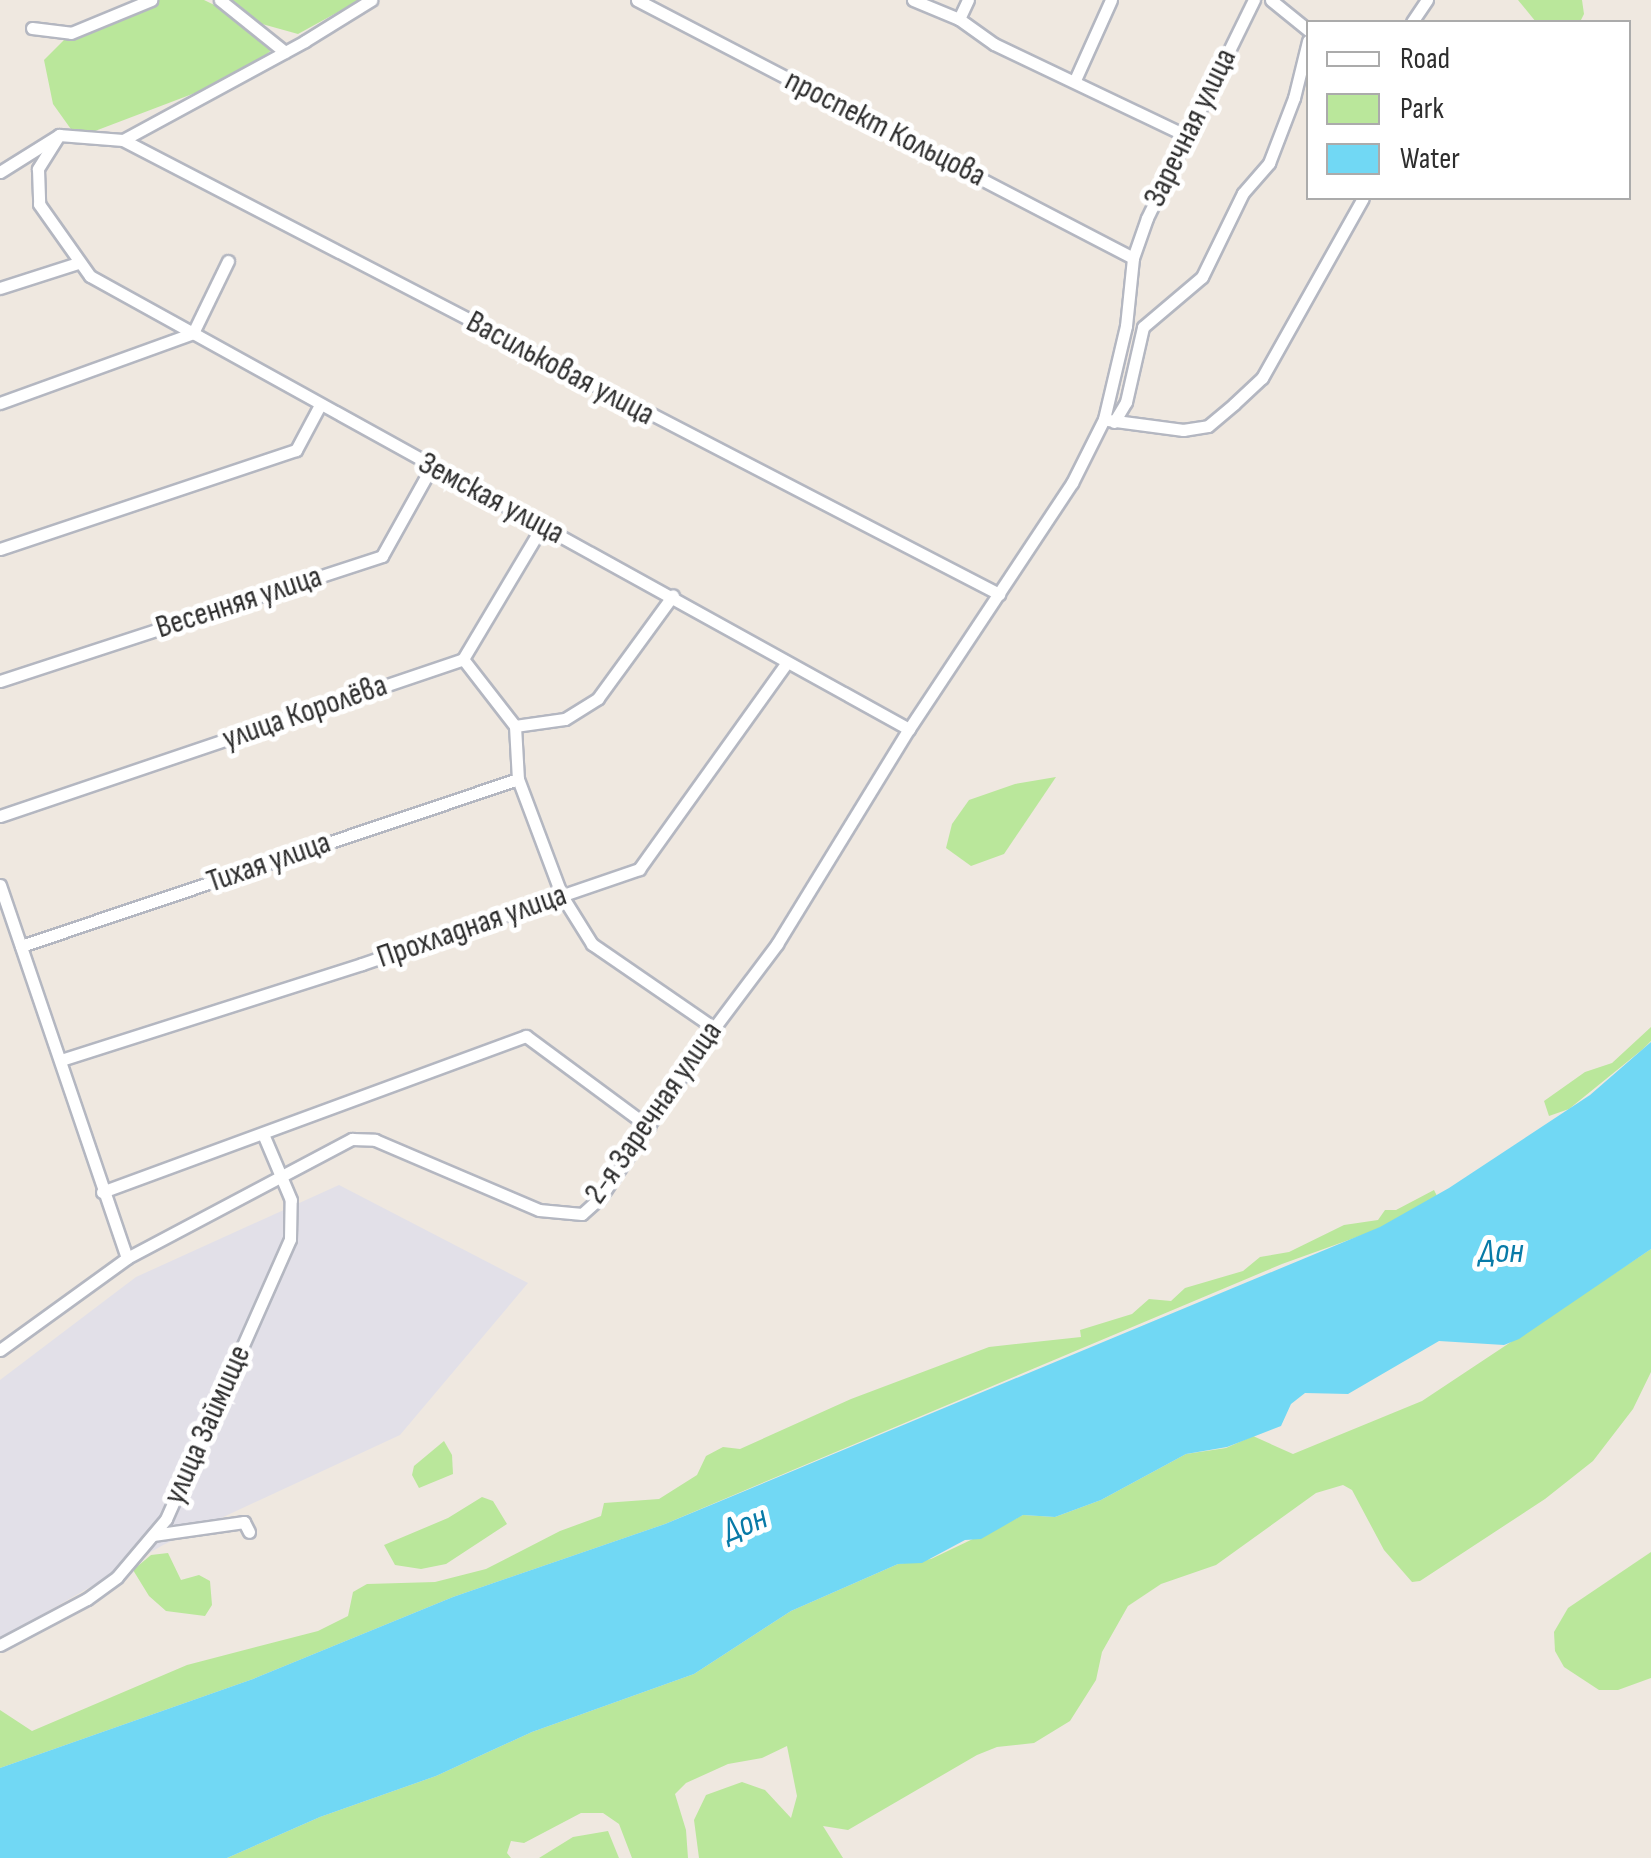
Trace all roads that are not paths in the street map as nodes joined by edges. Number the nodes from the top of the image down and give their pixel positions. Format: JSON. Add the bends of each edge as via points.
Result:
{"nodes":[{"id":1,"x":151,"y":0,"type":"edge"},
{"id":2,"x":220,"y":0,"type":"edge"},
{"id":3,"x":370,"y":0,"type":"edge"},
{"id":4,"x":638,"y":0,"type":"edge"},
{"id":5,"x":913,"y":0,"type":"edge"},
{"id":6,"x":968,"y":0,"type":"edge"},
{"id":7,"x":1111,"y":0,"type":"edge"},
{"id":8,"x":1254,"y":0,"type":"edge"},
{"id":9,"x":1271,"y":0,"type":"edge"},
{"id":10,"x":959,"y":19,"type":"junction"},
{"id":11,"x":32,"y":28,"type":"dead end"},
{"id":12,"x":1306,"y":28,"type":"edge"},
{"id":13,"x":1306,"y":48,"type":"edge"},
{"id":14,"x":285,"y":52,"type":"junction"},
{"id":15,"x":1075,"y":80,"type":"junction"},
{"id":16,"x":59,"y":135,"type":"junction"},
{"id":17,"x":1185,"y":136,"type":"junction"},
{"id":18,"x":122,"y":140,"type":"junction"},
{"id":19,"x":0,"y":172,"type":"edge"},
{"id":20,"x":1362,"y":200,"type":"edge"},
{"id":21,"x":1133,"y":258,"type":"junction"},
{"id":22,"x":228,"y":261,"type":"dead end"},
{"id":23,"x":78,"y":263,"type":"junction"},
{"id":24,"x":0,"y":288,"type":"edge"},
{"id":25,"x":193,"y":334,"type":"junction"},
{"id":26,"x":0,"y":403,"type":"edge"},
{"id":27,"x":320,"y":405,"type":"junction"},
{"id":28,"x":1109,"y":420,"type":"junction"},
{"id":29,"x":431,"y":468,"type":"junction"},
{"id":30,"x":543,"y":525,"type":"junction"},
{"id":31,"x":0,"y":548,"type":"edge"},
{"id":32,"x":999,"y":594,"type":"junction"},
{"id":33,"x":673,"y":595,"type":"junction"},
{"id":34,"x":463,"y":659,"type":"junction"},
{"id":35,"x":787,"y":662,"type":"junction"},
{"id":36,"x":0,"y":681,"type":"edge"},
{"id":37,"x":515,"y":726,"type":"junction"},
{"id":38,"x":908,"y":729,"type":"junction"},
{"id":39,"x":518,"y":779,"type":"junction"},
{"id":40,"x":0,"y":816,"type":"edge"},
{"id":41,"x":0,"y":885,"type":"edge"},
{"id":42,"x":562,"y":896,"type":"junction"},
{"id":43,"x":21,"y":946,"type":"junction"},
{"id":44,"x":714,"y":1028,"type":"junction"},
{"id":45,"x":61,"y":1060,"type":"junction"},
{"id":46,"x":649,"y":1127,"type":"junction"},
{"id":47,"x":263,"y":1134,"type":"junction"},
{"id":48,"x":284,"y":1176,"type":"junction"},
{"id":49,"x":102,"y":1192,"type":"junction"},
{"id":50,"x":127,"y":1258,"type":"junction"},
{"id":51,"x":0,"y":1350,"type":"edge"},
{"id":52,"x":249,"y":1532,"type":"dead end"},
{"id":53,"x":153,"y":1535,"type":"junction"},
{"id":54,"x":0,"y":1645,"type":"edge"}],
"edges":[{"from":1,"to":11,"type":"street","via":[[71,33]]},
{"from":2,"to":14,"type":"street"},
{"from":3,"to":14,"type":"street"},
{"from":4,"to":21,"type":"street","name":"проспект Кольцова"},
{"from":5,"to":10,"type":"street"},
{"from":6,"to":10,"type":"street"},
{"from":7,"to":15,"type":"street"},
{"from":8,"to":17,"type":"street","name":"Заречная улица"},
{"from":9,"to":12,"type":"street"},
{"from":10,"to":15,"type":"street","via":[[994,44]]},
{"from":13,"to":28,"type":"street","via":[[1268,163],[1243,193],[1202,277],[1143,327],[1126,402]]},
{"from":14,"to":18,"type":"street"},
{"from":15,"to":17,"type":"street"},
{"from":16,"to":18,"type":"street"},
{"from":16,"to":19,"type":"street"},
{"from":16,"to":23,"type":"street","name":"Земская улица","via":[[38,170],[39,204]]},
{"from":17,"to":21,"type":"street","name":"Заречная улица"},
{"from":18,"to":32,"type":"street","name":"Васильковая улица"},
{"from":20,"to":28,"type":"street","via":[[1262,378],[1234,404],[1208,426],[1183,430]]},
{"from":21,"to":28,"type":"street","name":"Заречная улица"},
{"from":22,"to":25,"type":"street"},
{"from":23,"to":24,"type":"street"},
{"from":23,"to":25,"type":"street","name":"Земская улица"},
{"from":25,"to":26,"type":"street"},
{"from":25,"to":27,"type":"street","name":"Земская улица"},
{"from":27,"to":29,"type":"street","name":"Земская улица"},
{"from":27,"to":31,"type":"street","via":[[296,450]]},
{"from":28,"to":32,"type":"street","name":"2-я Заречная улица"},
{"from":29,"to":30,"type":"street","name":"Земская улица"},
{"from":29,"to":36,"type":"street","name":"Весенняя улица","via":[[382,556]]},
{"from":30,"to":33,"type":"street","name":"Земская улица"},
{"from":30,"to":34,"type":"street"},
{"from":32,"to":38,"type":"street","name":"2-я Заречная улица"},
{"from":33,"to":35,"type":"street","name":"Земская улица"},
{"from":33,"to":37,"type":"street","via":[[598,698],[565,719]]},
{"from":34,"to":37,"type":"street"},
{"from":34,"to":40,"type":"street","name":"улица Королёва"},
{"from":35,"to":38,"type":"street","name":"Земская улица"},
{"from":35,"to":42,"type":"street","name":"Прохладная улица","via":[[639,869]]},
{"from":37,"to":39,"type":"street"},
{"from":38,"to":44,"type":"street","name":"2-я Заречная улица","via":[[777,944]]},
{"from":39,"to":42,"type":"street"},
{"from":39,"to":43,"type":"street","name":"Тихая улица"},
{"from":41,"to":43,"type":"street"},
{"from":42,"to":44,"type":"street","via":[[592,944]]},
{"from":42,"to":45,"type":"street","name":"Прохладная улица"},
{"from":43,"to":45,"type":"street"},
{"from":44,"to":46,"type":"street","name":"2-я Заречная улица"},
{"from":45,"to":49,"type":"street"},
{"from":46,"to":47,"type":"street","via":[[526,1036]]},
{"from":46,"to":48,"type":"street","name":"2-я Заречная улица","via":[[582,1214],[539,1210],[375,1140],[352,1139]]},
{"from":47,"to":48,"type":"street","name":"улица Займище"},
{"from":47,"to":49,"type":"street"},
{"from":48,"to":50,"type":"street","name":"2-я Заречная улица"},
{"from":48,"to":53,"type":"street","name":"улица Займище","via":[[290,1239],[189,1474]]},
{"from":49,"to":50,"type":"street"},
{"from":50,"to":51,"type":"street","name":"2-я Заречная улица"},
{"from":52,"to":53,"type":"street","via":[[244,1522]]},
{"from":53,"to":54,"type":"street","name":"улица Займище","via":[[88,1599]]}]}
